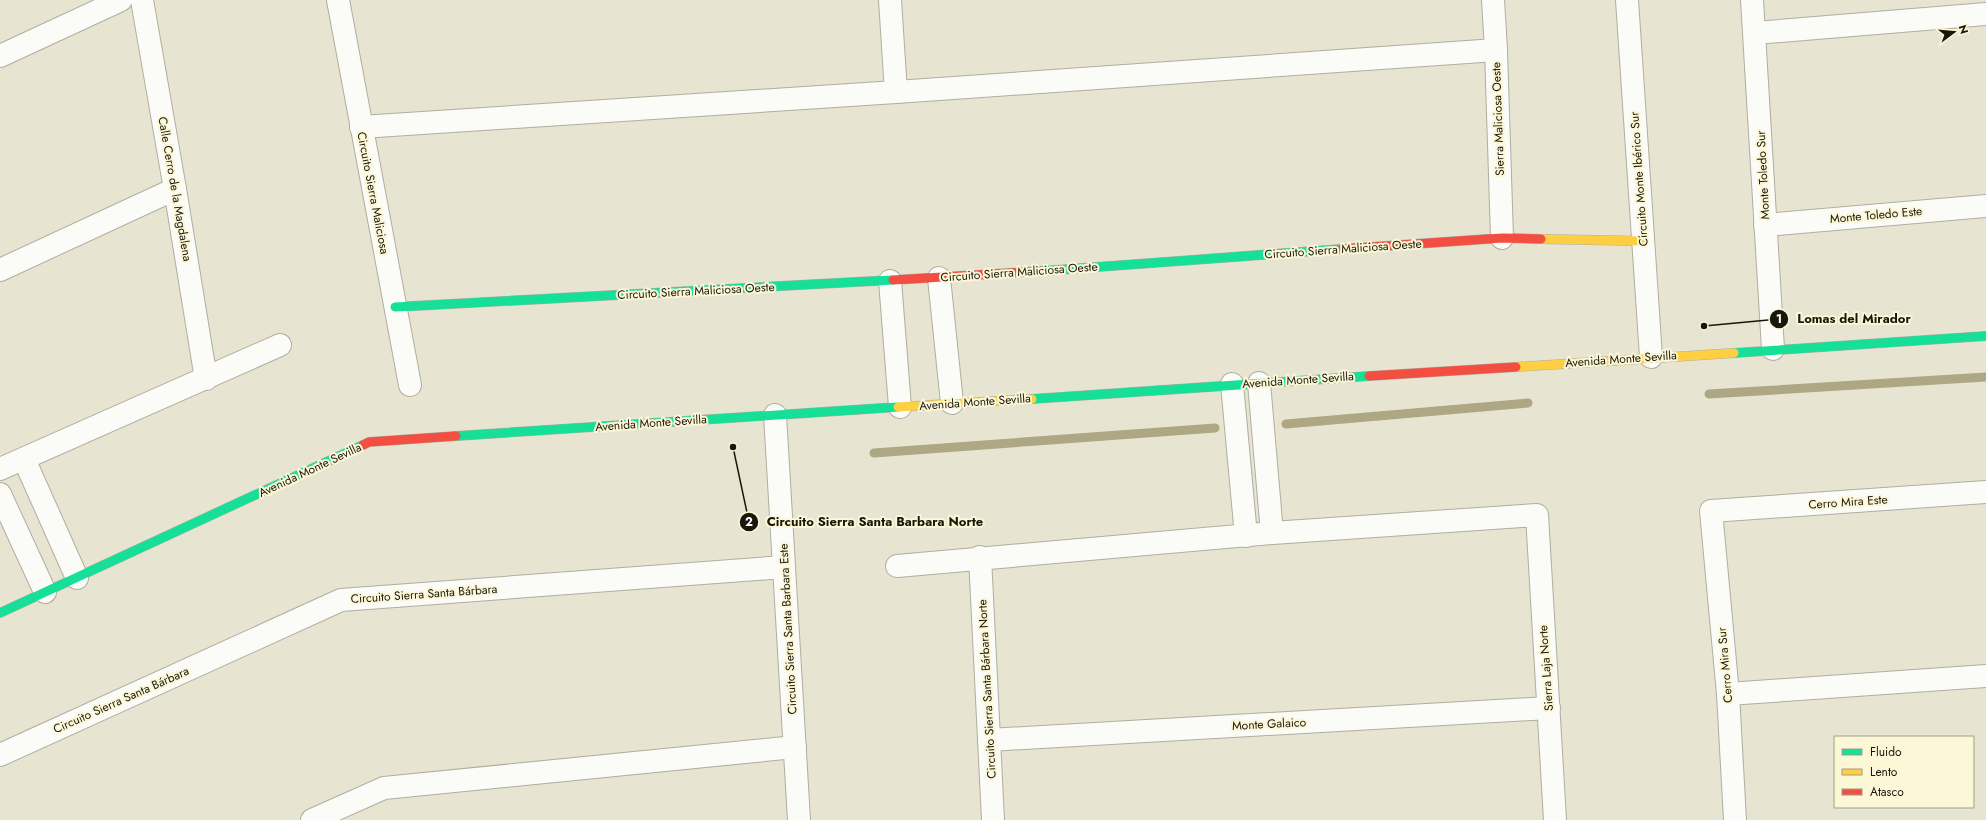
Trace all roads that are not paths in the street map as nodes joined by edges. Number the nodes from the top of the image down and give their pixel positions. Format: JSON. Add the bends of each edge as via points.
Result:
{"nodes":[{"id":1,"x":121,"y":0,"type":"edge"},
{"id":2,"x":142,"y":0,"type":"edge"},
{"id":3,"x":338,"y":0,"type":"edge"},
{"id":4,"x":890,"y":0,"type":"edge"},
{"id":5,"x":1493,"y":0,"type":"edge"},
{"id":6,"x":1627,"y":0,"type":"edge"},
{"id":7,"x":1752,"y":0,"type":"edge"},
{"id":8,"x":1986,"y":14,"type":"edge"},
{"id":9,"x":1755,"y":33,"type":"junction"},
{"id":10,"x":1496,"y":50,"type":"junction"},
{"id":11,"x":0,"y":56,"type":"edge"},
{"id":12,"x":896,"y":92,"type":"junction"},
{"id":13,"x":361,"y":127,"type":"junction"},
{"id":14,"x":175,"y":189,"type":"junction"},
{"id":15,"x":1986,"y":206,"type":"edge"},
{"id":16,"x":1766,"y":225,"type":"junction"},
{"id":17,"x":1502,"y":238,"type":"junction"},
{"id":18,"x":1643,"y":241,"type":"junction"},
{"id":19,"x":0,"y":270,"type":"edge"},
{"id":20,"x":940,"y":278,"type":"junction"},
{"id":21,"x":890,"y":281,"type":"junction"},
{"id":22,"x":395,"y":307,"type":"junction"},
{"id":23,"x":1986,"y":336,"type":"edge"},
{"id":24,"x":280,"y":345,"type":"dead end"},
{"id":25,"x":1773,"y":349,"type":"junction"},
{"id":26,"x":1651,"y":357,"type":"junction"},
{"id":27,"x":206,"y":379,"type":"junction"},
{"id":28,"x":1259,"y":383,"type":"junction"},
{"id":29,"x":1232,"y":384,"type":"junction"},
{"id":30,"x":410,"y":385,"type":"dead end"},
{"id":31,"x":952,"y":403,"type":"junction"},
{"id":32,"x":900,"y":407,"type":"junction"},
{"id":33,"x":775,"y":415,"type":"junction"},
{"id":34,"x":24,"y":459,"type":"junction"},
{"id":35,"x":0,"y":469,"type":"edge"},
{"id":36,"x":1986,"y":492,"type":"edge"},
{"id":37,"x":0,"y":494,"type":"edge"},
{"id":38,"x":1711,"y":511,"type":"joint"},
{"id":39,"x":1272,"y":533,"type":"junction"},
{"id":40,"x":1246,"y":536,"type":"junction"},
{"id":41,"x":980,"y":558,"type":"junction"},
{"id":42,"x":897,"y":566,"type":"dead end"},
{"id":43,"x":784,"y":567,"type":"junction"},
{"id":44,"x":77,"y":578,"type":"junction"},
{"id":45,"x":45,"y":592,"type":"junction"},
{"id":46,"x":0,"y":613,"type":"edge"},
{"id":47,"x":1986,"y":676,"type":"edge"},
{"id":48,"x":1728,"y":694,"type":"junction"},
{"id":49,"x":1549,"y":708,"type":"junction"},
{"id":50,"x":989,"y":740,"type":"junction"},
{"id":51,"x":795,"y":747,"type":"junction"},
{"id":52,"x":0,"y":755,"type":"edge"},
{"id":53,"x":312,"y":820,"type":"edge"},
{"id":54,"x":799,"y":820,"type":"edge"},
{"id":55,"x":993,"y":820,"type":"edge"},
{"id":56,"x":1555,"y":820,"type":"edge"},
{"id":57,"x":1735,"y":820,"type":"edge"}],
"edges":[{"from":1,"to":11,"type":"street"},
{"from":2,"to":14,"type":"street","name":"Calle Cerro de la Magdalena"},
{"from":3,"to":13,"type":"street","name":"Circuito Sierra Maliciosa"},
{"from":4,"to":12,"type":"street"},
{"from":5,"to":10,"type":"street","name":"Sierra Maliciosa Oeste"},
{"from":6,"to":18,"type":"street","name":"Circuito Monte Ibérico Sur"},
{"from":7,"to":9,"type":"street","name":"Monte Toledo Sur"},
{"from":8,"to":9,"type":"street"},
{"from":9,"to":16,"type":"street","name":"Monte Toledo Sur"},
{"from":10,"to":12,"type":"street"},
{"from":10,"to":17,"type":"street","name":"Sierra Maliciosa Oeste"},
{"from":12,"to":13,"type":"street"},
{"from":13,"to":22,"type":"street","name":"Circuito Sierra Maliciosa"},
{"from":14,"to":19,"type":"street"},
{"from":14,"to":27,"type":"street","name":"Calle Cerro de la Magdalena"},
{"from":15,"to":16,"type":"street","name":"Monte Toledo Este"},
{"from":16,"to":25,"type":"street","name":"Monte Toledo Sur"},
{"from":17,"to":18,"type":"street","name":"Circuito Sierra Maliciosa Oeste"},
{"from":17,"to":20,"type":"street","name":"Circuito Sierra Maliciosa Oeste"},
{"from":18,"to":26,"type":"street","name":"Circuito Monte Ibérico Sur"},
{"from":20,"to":21,"type":"street","name":"Circuito Sierra Maliciosa Oeste"},
{"from":20,"to":31,"type":"street"},
{"from":21,"to":22,"type":"street","name":"Circuito Sierra Maliciosa Oeste"},
{"from":21,"to":32,"type":"street"},
{"from":22,"to":30,"type":"street","name":"Circuito Sierra Maliciosa"},
{"from":23,"to":25,"type":"street","name":"Avenida Monte Sevilla"},
{"from":24,"to":27,"type":"street"},
{"from":25,"to":26,"type":"street","name":"Avenida Monte Sevilla"},
{"from":26,"to":28,"type":"street","name":"Avenida Monte Sevilla"},
{"from":27,"to":34,"type":"street"},
{"from":28,"to":29,"type":"street","name":"Avenida Monte Sevilla"},
{"from":28,"to":39,"type":"street"},
{"from":29,"to":31,"type":"street","name":"Avenida Monte Sevilla"},
{"from":29,"to":40,"type":"street"},
{"from":31,"to":32,"type":"street","name":"Avenida Monte Sevilla"},
{"from":32,"to":33,"type":"street","name":"Avenida Monte Sevilla"},
{"from":33,"to":43,"type":"street","name":"Circuito Sierra Santa Barbara Este"},
{"from":33,"to":44,"type":"street","name":"Avenida Monte Sevilla","via":[[369,442]]},
{"from":34,"to":35,"type":"street"},
{"from":34,"to":44,"type":"street"},
{"from":36,"to":38,"type":"street","name":"Cerro Mira Este"},
{"from":37,"to":45,"type":"street"},
{"from":38,"to":48,"type":"street","name":"Cerro Mira Sur"},
{"from":39,"to":40,"type":"street"},
{"from":39,"to":49,"type":"street","name":"Sierra Laja Norte","via":[[1537,515]]},
{"from":40,"to":41,"type":"street"},
{"from":41,"to":42,"type":"street"},
{"from":41,"to":50,"type":"street","name":"Circuito Sierra Santa Bárbara Norte"},
{"from":43,"to":51,"type":"street","name":"Circuito Sierra Santa Barbara Este"},
{"from":43,"to":52,"type":"street","name":"Circuito Sierra Santa Bárbara","via":[[341,600]]},
{"from":44,"to":45,"type":"street","name":"Avenida Monte Sevilla"},
{"from":45,"to":46,"type":"street","name":"Avenida Monte Sevilla"},
{"from":47,"to":48,"type":"street"},
{"from":48,"to":57,"type":"street","name":"Cerro Mira Sur"},
{"from":49,"to":50,"type":"street","name":"Monte Galaico"},
{"from":49,"to":56,"type":"street","name":"Sierra Laja Norte"},
{"from":50,"to":55,"type":"street","name":"Circuito Sierra Santa Bárbara Norte"},
{"from":51,"to":53,"type":"street","via":[[384,788]]},
{"from":51,"to":54,"type":"street","name":"Circuito Sierra Santa Barbara Este"}]}
